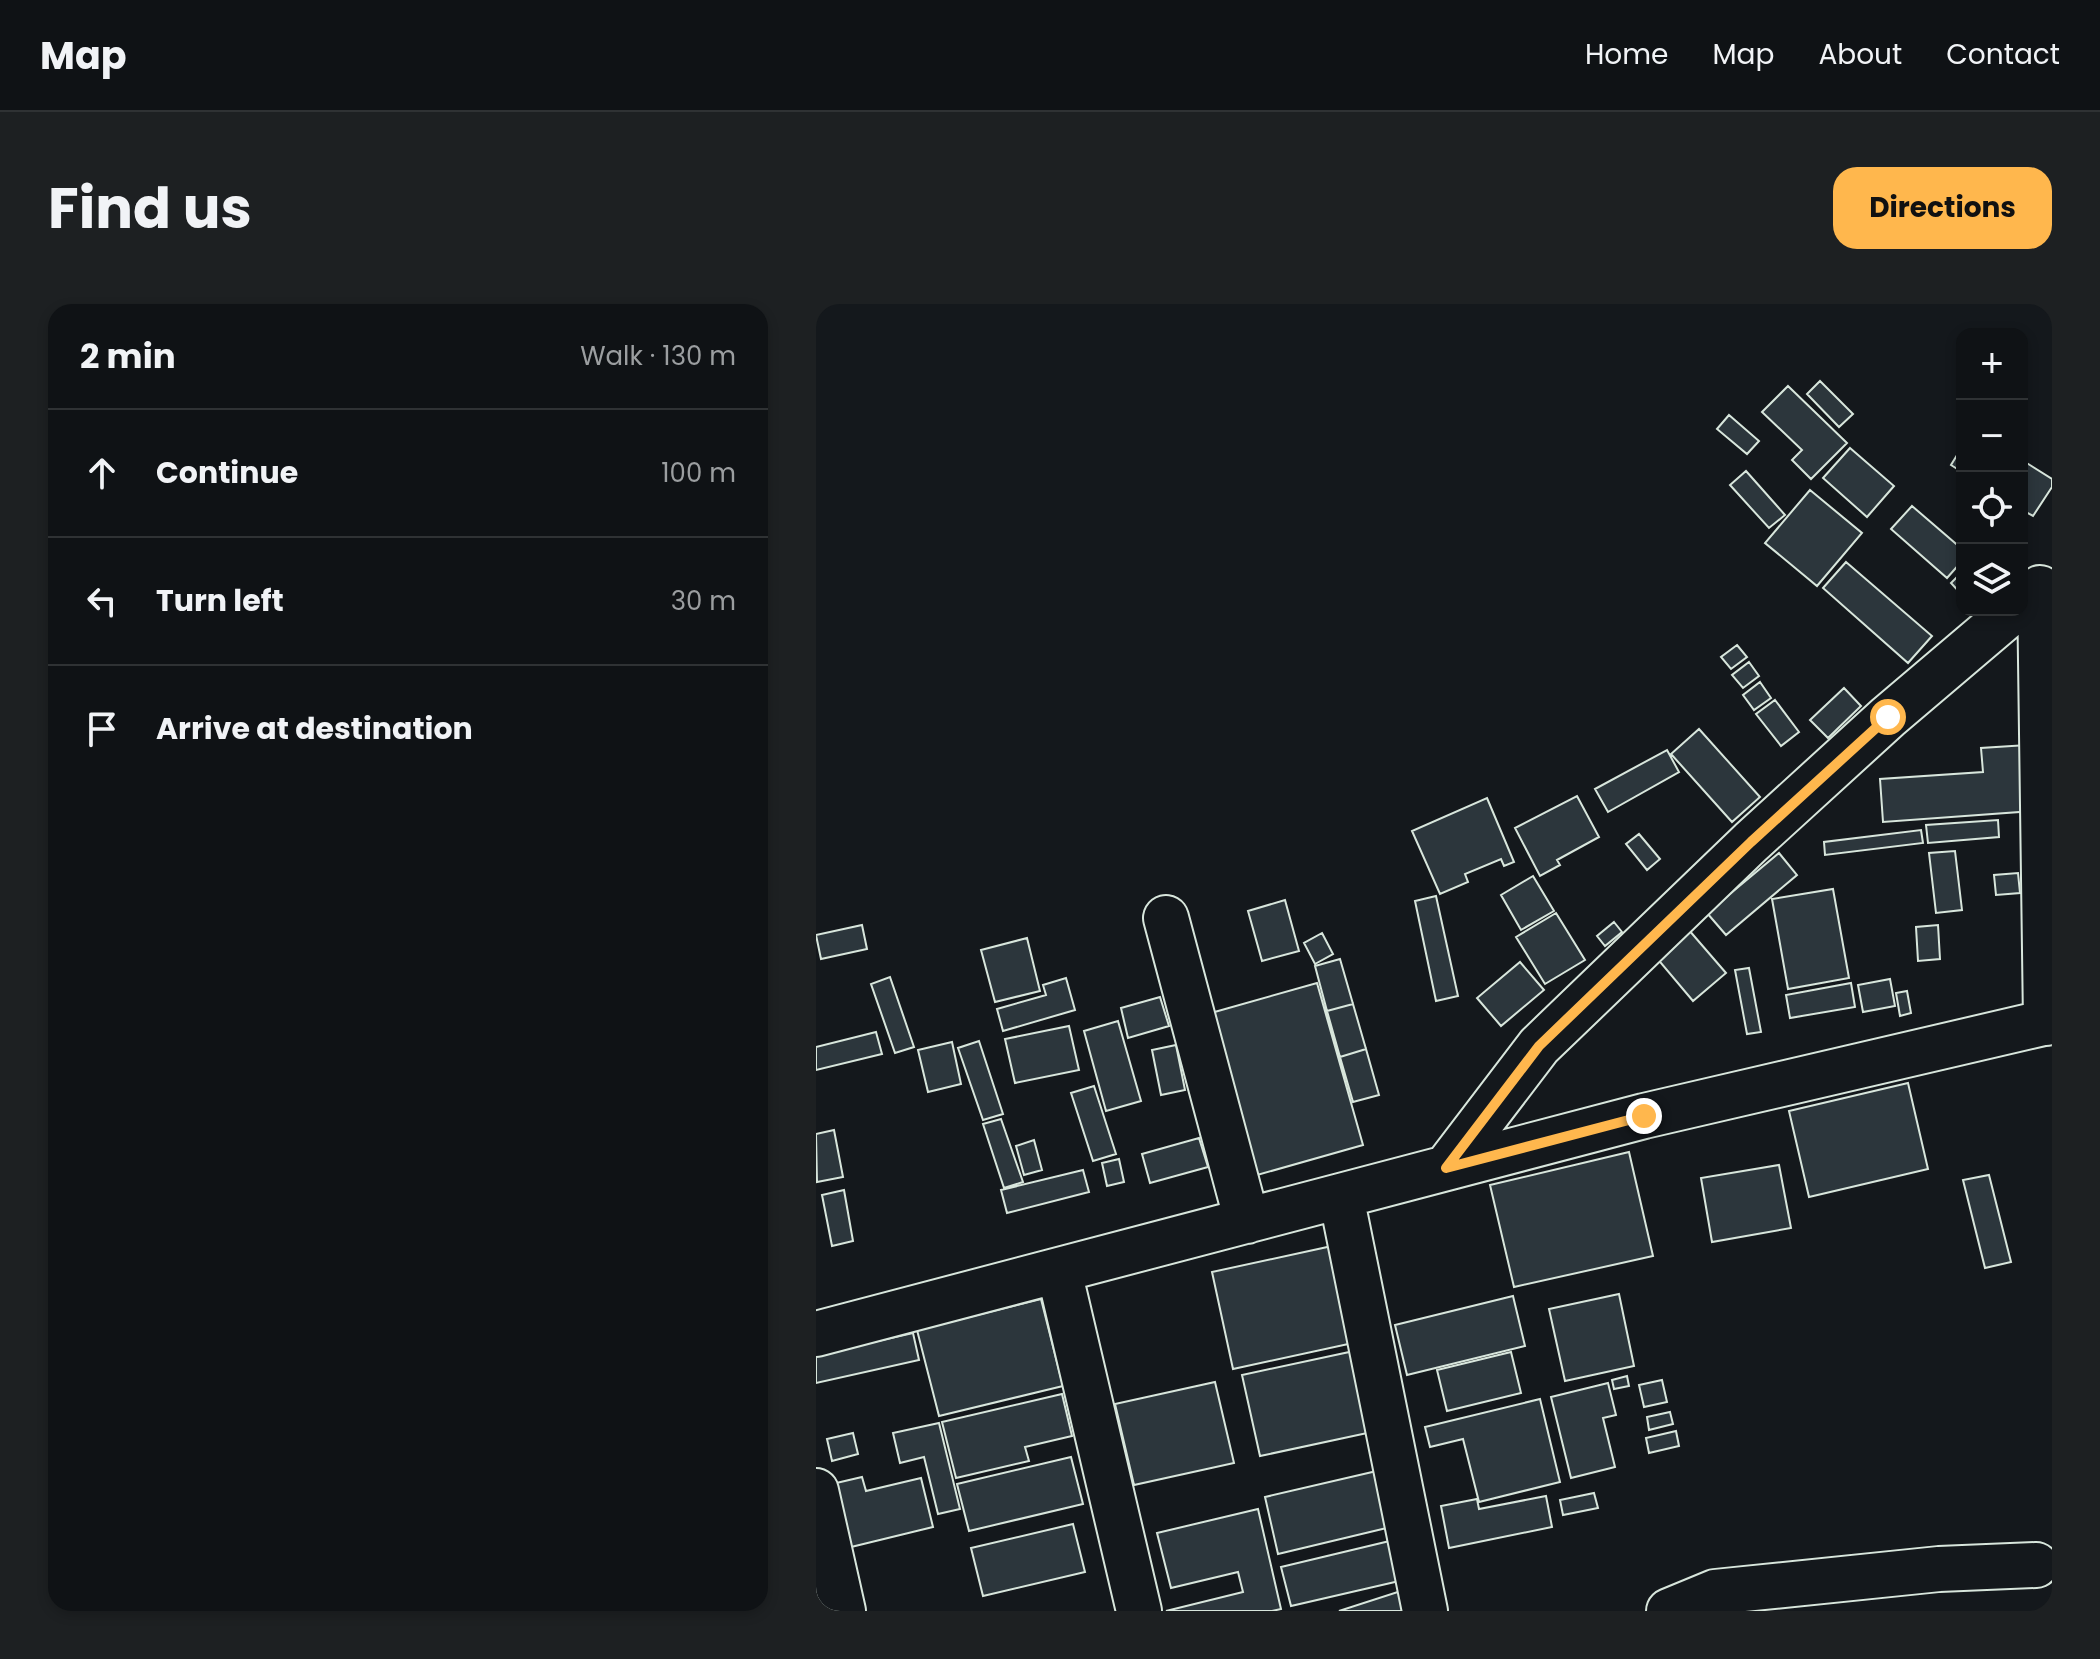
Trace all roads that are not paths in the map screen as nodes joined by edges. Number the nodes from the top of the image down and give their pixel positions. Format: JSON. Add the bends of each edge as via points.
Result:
{"nodes":[{"id":1,"x":2032,"y":594,"type":"edge"},
{"id":2,"x":1166,"y":918,"type":"dead end"},
{"id":3,"x":2049,"y":1022,"type":"edge"},
{"id":4,"x":1446,"y":1168,"type":"junction"},
{"id":5,"x":1341,"y":1196,"type":"junction"},
{"id":6,"x":1247,"y":1221,"type":"junction"},
{"id":7,"x":1059,"y":1271,"type":"junction"},
{"id":8,"x":816,"y":1334,"type":"edge"},
{"id":9,"x":816,"y":1491,"type":"edge"},
{"id":10,"x":2036,"y":1565,"type":"dead end"},
{"id":11,"x":843,"y":1611,"type":"edge"},
{"id":12,"x":1139,"y":1611,"type":"edge"},
{"id":13,"x":1425,"y":1611,"type":"edge"},
{"id":14,"x":1669,"y":1611,"type":"edge"}],
"edges":[{"from":1,"to":3,"type":"street"},
{"from":1,"to":4,"type":"street","via":[[1751,842],[1539,1046]]},
{"from":2,"to":6,"type":"street"},
{"from":3,"to":4,"type":"street"},
{"from":4,"to":5,"type":"street"},
{"from":5,"to":6,"type":"street"},
{"from":5,"to":13,"type":"street"},
{"from":6,"to":7,"type":"street"},
{"from":7,"to":8,"type":"street"},
{"from":7,"to":12,"type":"street"},
{"from":9,"to":11,"type":"street"},
{"from":10,"to":14,"type":"street","via":[[1939,1569],[1715,1592]]}]}
